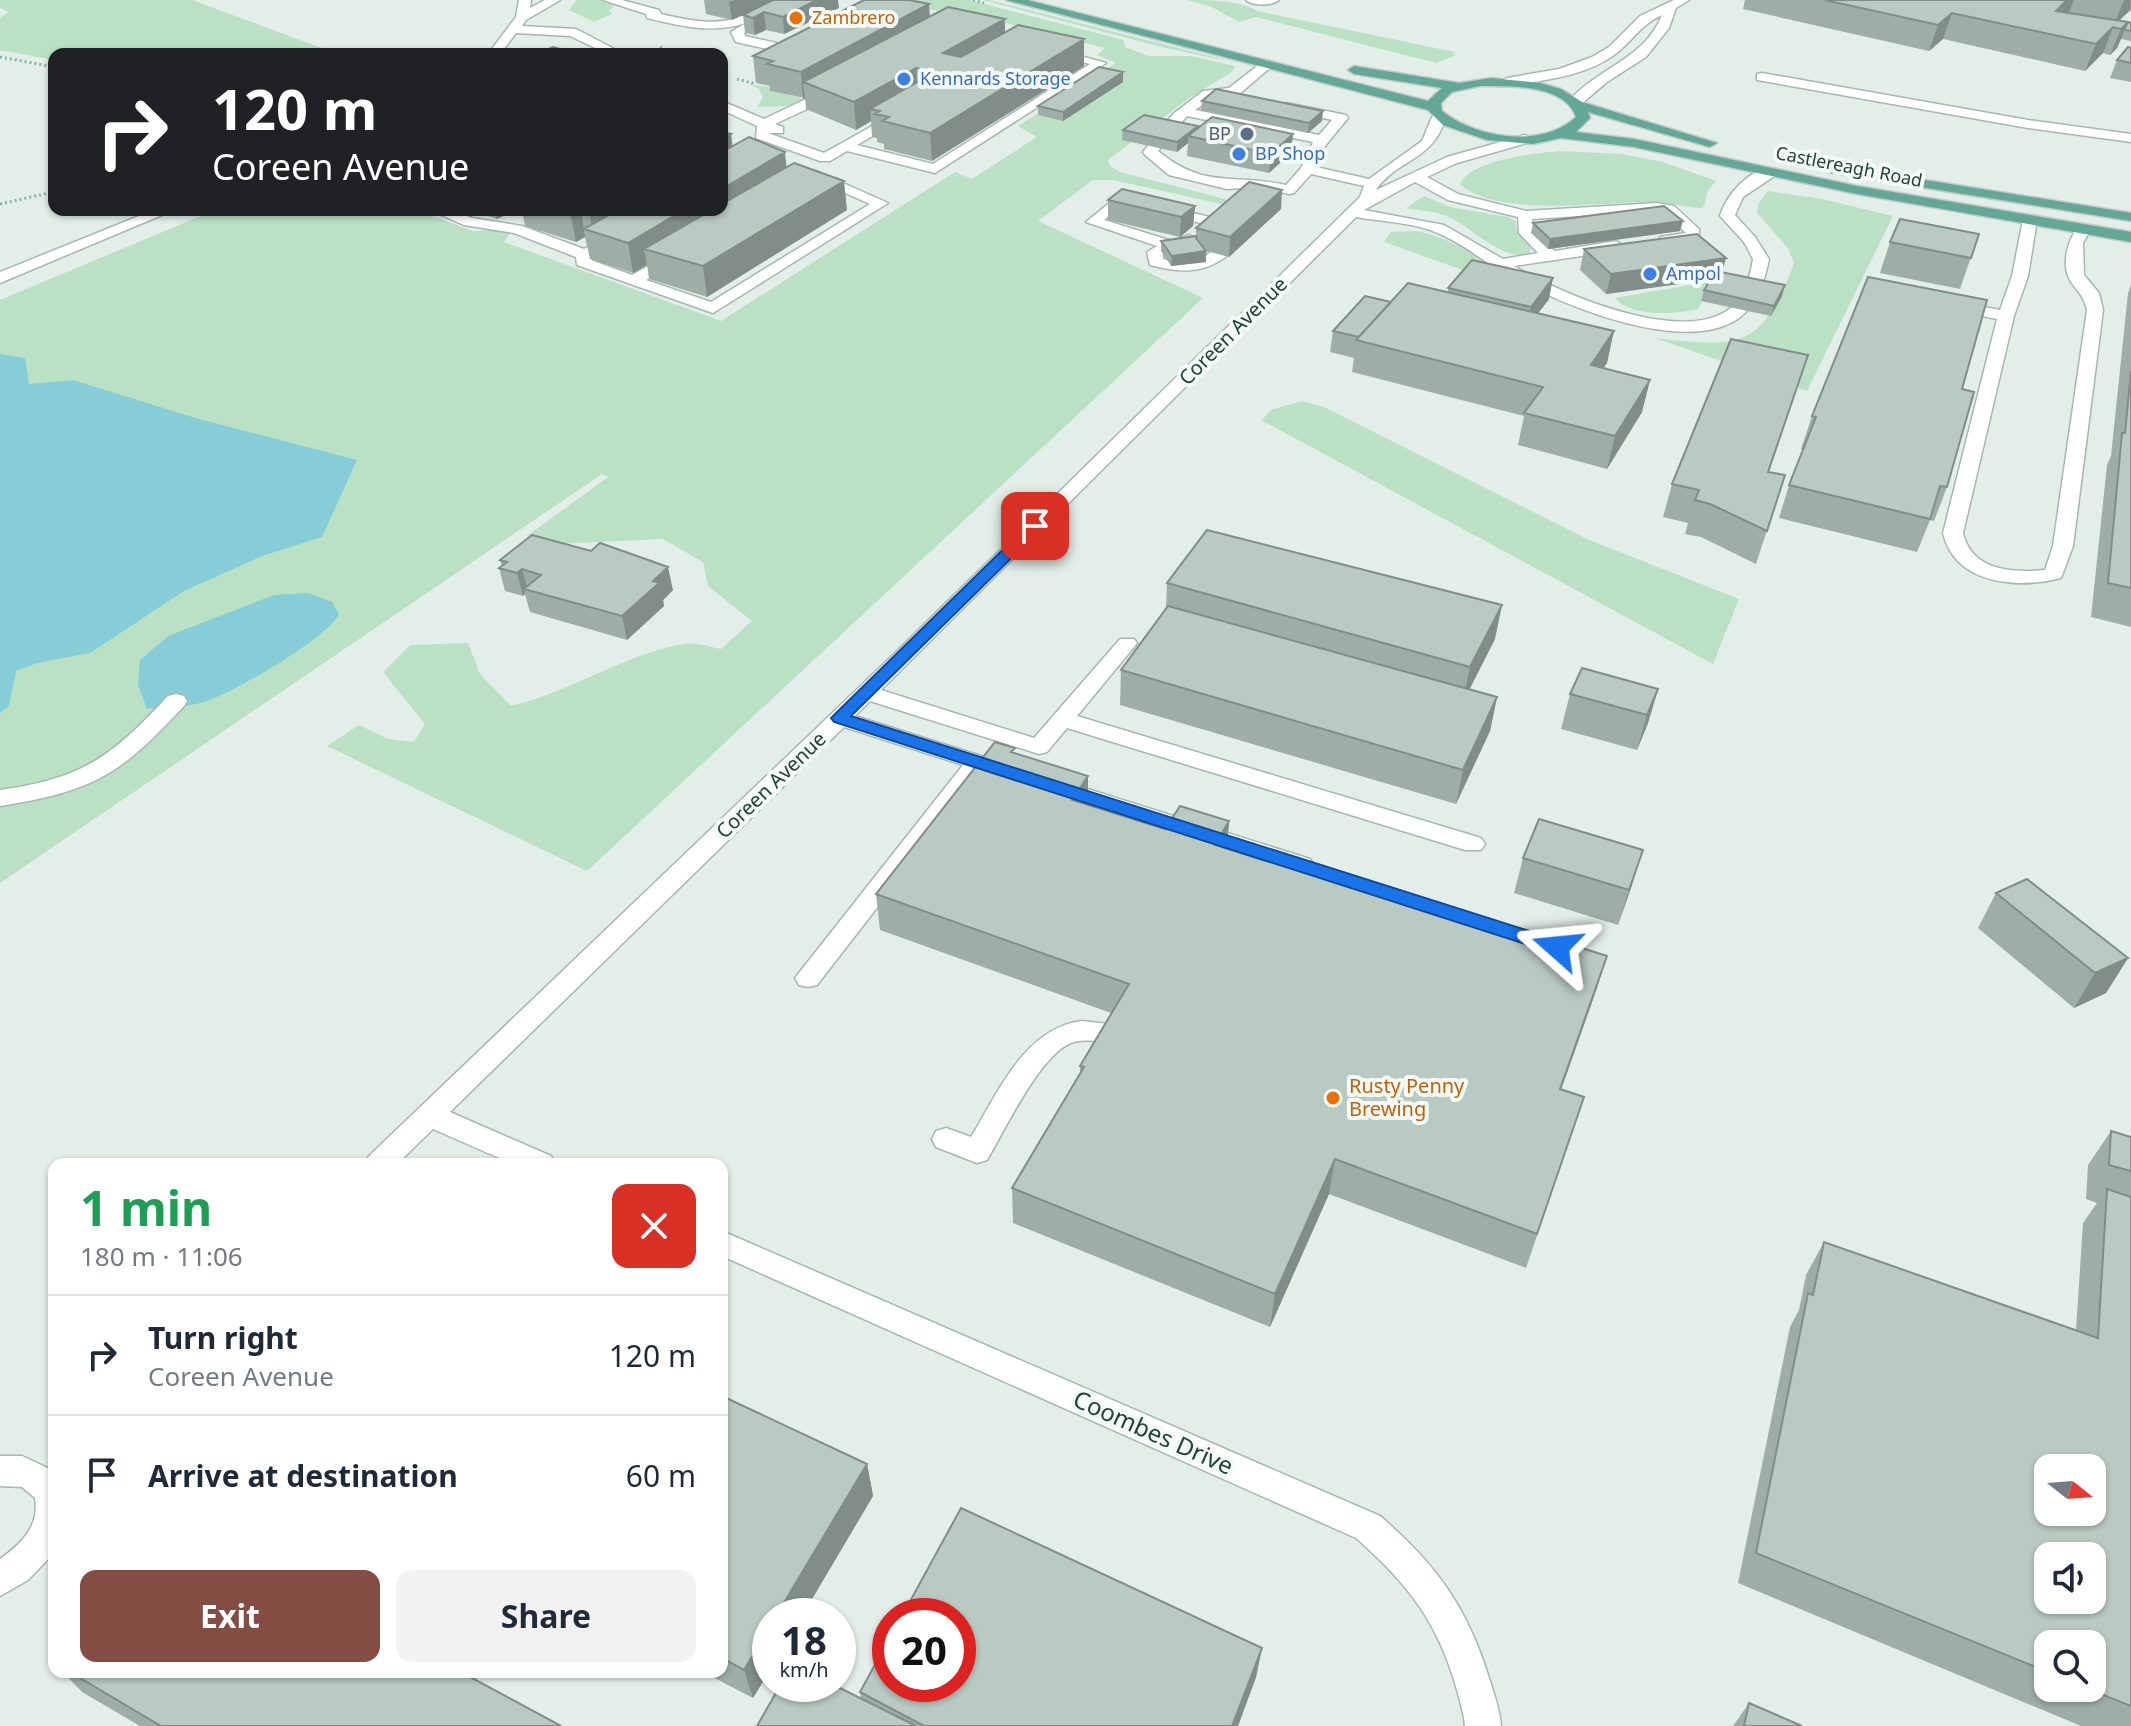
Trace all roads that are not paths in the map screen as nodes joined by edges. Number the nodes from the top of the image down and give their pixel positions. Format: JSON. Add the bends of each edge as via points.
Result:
{"nodes":[{"id":1,"x":525,"y":0,"type":"edge"},
{"id":2,"x":554,"y":0,"type":"edge"},
{"id":3,"x":609,"y":0,"type":"edge"},
{"id":4,"x":783,"y":0,"type":"edge"},
{"id":5,"x":803,"y":0,"type":"edge"},
{"id":6,"x":1012,"y":0,"type":"edge"},
{"id":7,"x":1068,"y":0,"type":"edge"},
{"id":8,"x":1252,"y":0,"type":"edge"},
{"id":9,"x":1273,"y":0,"type":"edge"},
{"id":10,"x":1683,"y":0,"type":"edge"},
{"id":11,"x":1670,"y":8,"type":"junction"},
{"id":12,"x":522,"y":17,"type":"junction"},
{"id":13,"x":513,"y":29,"type":"junction"},
{"id":14,"x":1035,"y":46,"type":"edge"},
{"id":15,"x":499,"y":48,"type":"edge"},
{"id":16,"x":605,"y":48,"type":"edge"},
{"id":17,"x":781,"y":48,"type":"edge"},
{"id":18,"x":1270,"y":63,"type":"junction"},
{"id":19,"x":1762,"y":77,"type":"dead end"},
{"id":20,"x":1507,"y":82,"type":"junction"},
{"id":21,"x":849,"y":83,"type":"edge"},
{"id":22,"x":1457,"y":86,"type":"junction"},
{"id":23,"x":1279,"y":103,"type":"edge"},
{"id":24,"x":1576,"y":103,"type":"junction"},
{"id":25,"x":912,"y":106,"type":"edge"},
{"id":26,"x":728,"y":108,"type":"edge"},
{"id":27,"x":1185,"y":112,"type":"junction"},
{"id":28,"x":1436,"y":112,"type":"junction"},
{"id":29,"x":764,"y":124,"type":"junction"},
{"id":30,"x":1560,"y":134,"type":"junction"},
{"id":31,"x":2131,"y":138,"type":"edge"},
{"id":32,"x":1525,"y":139,"type":"junction"},
{"id":33,"x":1321,"y":140,"type":"junction"},
{"id":34,"x":844,"y":146,"type":"junction"},
{"id":35,"x":825,"y":158,"type":"junction"},
{"id":36,"x":1308,"y":169,"type":"junction"},
{"id":37,"x":1771,"y":172,"type":"junction"},
{"id":38,"x":1416,"y":177,"type":"junction"},
{"id":39,"x":1259,"y":183,"type":"junction"},
{"id":40,"x":1289,"y":190,"type":"junction"},
{"id":41,"x":1363,"y":199,"type":"junction"},
{"id":42,"x":1270,"y":207,"type":"edge"},
{"id":43,"x":1526,"y":215,"type":"junction"},
{"id":44,"x":152,"y":216,"type":"edge"},
{"id":45,"x":453,"y":216,"type":"edge"},
{"id":46,"x":528,"y":216,"type":"dead end"},
{"id":47,"x":654,"y":216,"type":"edge"},
{"id":48,"x":1727,"y":216,"type":"junction"},
{"id":49,"x":2131,"y":217,"type":"edge"},
{"id":50,"x":1680,"y":220,"type":"junction"},
{"id":51,"x":2030,"y":220,"type":"junction"},
{"id":52,"x":1214,"y":222,"type":"junction"},
{"id":53,"x":1249,"y":226,"type":"edge"},
{"id":54,"x":505,"y":227,"type":"junction"},
{"id":55,"x":2083,"y":229,"type":"junction"},
{"id":56,"x":2131,"y":237,"type":"edge"},
{"id":57,"x":1170,"y":245,"type":"junction"},
{"id":58,"x":684,"y":250,"type":"edge"},
{"id":59,"x":1549,"y":254,"type":"junction"},
{"id":60,"x":585,"y":255,"type":"junction"},
{"id":61,"x":1500,"y":264,"type":"junction"},
{"id":62,"x":0,"y":278,"type":"edge"},
{"id":63,"x":633,"y":281,"type":"junction"},
{"id":64,"x":1937,"y":302,"type":"edge"},
{"id":65,"x":2006,"y":316,"type":"junction"},
{"id":66,"x":1127,"y":643,"type":"dead end"},
{"id":67,"x":866,"y":693,"type":"junction"},
{"id":68,"x":176,"y":701,"type":"dead end"},
{"id":69,"x":839,"y":718,"type":"junction"},
{"id":70,"x":1063,"y":719,"type":"junction"},
{"id":71,"x":978,"y":762,"type":"junction"},
{"id":72,"x":0,"y":798,"type":"edge"},
{"id":73,"x":1473,"y":844,"type":"dead end"},
{"id":74,"x":1329,"y":874,"type":"edge"},
{"id":75,"x":808,"y":978,"type":"dead end"},
{"id":76,"x":1120,"y":1033,"type":"edge"},
{"id":77,"x":430,"y":1115,"type":"junction"},
{"id":78,"x":946,"y":1139,"type":"dead end"},
{"id":79,"x":385,"y":1158,"type":"edge"},
{"id":80,"x":527,"y":1158,"type":"edge"},
{"id":81,"x":728,"y":1246,"type":"edge"},
{"id":82,"x":0,"y":1471,"type":"edge"},
{"id":83,"x":48,"y":1479,"type":"edge"},
{"id":84,"x":48,"y":1529,"type":"edge"},
{"id":85,"x":0,"y":1579,"type":"edge"},
{"id":86,"x":1483,"y":1726,"type":"edge"}],
"edges":[{"from":1,"to":12,"type":"street"},
{"from":2,"to":12,"type":"street"},
{"from":3,"to":4,"type":"street","via":[[722,28]]},
{"from":5,"to":17,"type":"street","via":[[737,32],[744,40]]},
{"from":6,"to":18,"type":"main road"},
{"from":7,"to":22,"type":"main road","via":[[1356,70]]},
{"from":8,"to":9,"type":"street"},
{"from":10,"to":11,"type":"street"},
{"from":11,"to":20,"type":"street","via":[[1641,21],[1593,62]]},
{"from":11,"to":24,"type":"street","via":[[1641,57],[1592,83]]},
{"from":12,"to":13,"type":"street"},
{"from":13,"to":15,"type":"street"},
{"from":13,"to":16,"type":"street","via":[[572,32]]},
{"from":14,"to":34,"type":"street","via":[[1100,63],[935,169]]},
{"from":18,"to":27,"type":"street","via":[[1240,94],[1208,94]]},
{"from":18,"to":28,"type":"main road"},
{"from":19,"to":31,"type":"street"},
{"from":20,"to":22,"type":"main road","name":"Castlereagh Road"},
{"from":20,"to":24,"type":"main road","name":"Castlereagh Road","via":[[1546,89]]},
{"from":21,"to":29,"type":"street"},
{"from":22,"to":28,"type":"main road","via":[[1436,97]]},
{"from":23,"to":33,"type":"street","via":[[1341,118]]},
{"from":24,"to":30,"type":"main road","via":[[1583,118]]},
{"from":24,"to":49,"type":"main road","name":"Castlereagh Road","via":[[1768,157]]},
{"from":25,"to":34,"type":"street"},
{"from":26,"to":29,"type":"street"},
{"from":27,"to":33,"type":"street"},
{"from":27,"to":39,"type":"street","via":[[1150,152],[1174,172],[1193,178],[1227,185]]},
{"from":28,"to":32,"type":"main road","name":"Castlereagh Road","via":[[1474,133]]},
{"from":28,"to":41,"type":"street","name":"Coreen Avenue","via":[[1437,130],[1429,144],[1381,174]]},
{"from":29,"to":35,"type":"street","via":[[761,135]]},
{"from":30,"to":32,"type":"main road","name":"Castlereagh Road"},
{"from":30,"to":37,"type":"main road","name":"Castlereagh Road","via":[[1634,143]]},
{"from":32,"to":38,"type":"street","name":"Coreen Avenue","via":[[1452,160]]},
{"from":33,"to":36,"type":"street"},
{"from":34,"to":35,"type":"street"},
{"from":35,"to":63,"type":"street","via":[[803,169],[808,178],[881,203],[713,308]]},
{"from":36,"to":40,"type":"street"},
{"from":36,"to":41,"type":"street"},
{"from":37,"to":48,"type":"street","via":[[1744,187],[1731,201]]},
{"from":37,"to":51,"type":"main road","name":"Castlereagh Road"},
{"from":38,"to":41,"type":"street","name":"Coreen Avenue"},
{"from":38,"to":43,"type":"street","via":[[1453,197]]},
{"from":39,"to":40,"type":"street"},
{"from":39,"to":52,"type":"street"},
{"from":40,"to":42,"type":"street"},
{"from":41,"to":61,"type":"street","via":[[1448,232]]},
{"from":41,"to":67,"type":"street","name":"Coreen Avenue"},
{"from":43,"to":50,"type":"street","via":[[1657,207],[1669,209]]},
{"from":43,"to":59,"type":"street","via":[[1525,233]]},
{"from":44,"to":62,"type":"street"},
{"from":45,"to":54,"type":"street"},
{"from":46,"to":54,"type":"street"},
{"from":47,"to":60,"type":"street"},
{"from":48,"to":50,"type":"street"},
{"from":48,"to":61,"type":"street","via":[[1761,259],[1757,282],[1732,316],[1706,326],[1659,324],[1605,311]]},
{"from":50,"to":59,"type":"street","via":[[1694,236]]},
{"from":51,"to":55,"type":"main road","name":"Castlereagh Road"},
{"from":51,"to":65,"type":"street"},
{"from":52,"to":57,"type":"street","via":[[1195,239]]},
{"from":52,"to":57,"type":"street","via":[[1118,200],[1093,222]]},
{"from":53,"to":57,"type":"street","via":[[1209,264],[1194,269],[1155,262],[1155,252]]},
{"from":54,"to":60,"type":"street"},
{"from":55,"to":56,"type":"main road","name":"Castlereagh Road"},
{"from":55,"to":65,"type":"street","via":[[2075,243],[2076,276],[2091,293],[2095,310],[2063,546],[2054,574],[2038,580],[1971,565],[1956,548],[1953,533]]},
{"from":58,"to":63,"type":"street"},
{"from":59,"to":61,"type":"street"},
{"from":60,"to":63,"type":"street","via":[[582,262]]},
{"from":64,"to":65,"type":"street"},
{"from":66,"to":70,"type":"street"},
{"from":67,"to":69,"type":"street","name":"Coreen Avenue"},
{"from":67,"to":70,"type":"street","via":[[1039,747]]},
{"from":68,"to":72,"type":"street","via":[[113,765],[90,778]]},
{"from":69,"to":71,"type":"street"},
{"from":69,"to":77,"type":"street","name":"Coreen Avenue"},
{"from":70,"to":73,"type":"street"},
{"from":71,"to":74,"type":"street"},
{"from":71,"to":75,"type":"street"},
{"from":76,"to":78,"type":"street","via":[[1082,1030],[1057,1037],[1031,1065],[977,1152]]},
{"from":77,"to":79,"type":"street","name":"Coreen Avenue"},
{"from":77,"to":80,"type":"street"},
{"from":81,"to":86,"type":"street","name":"Coombes Drive","via":[[1368,1527],[1409,1562],[1445,1607]]},
{"from":82,"to":83,"type":"street","via":[[29,1471]]},
{"from":84,"to":85,"type":"street","via":[[31,1555]]}]}
